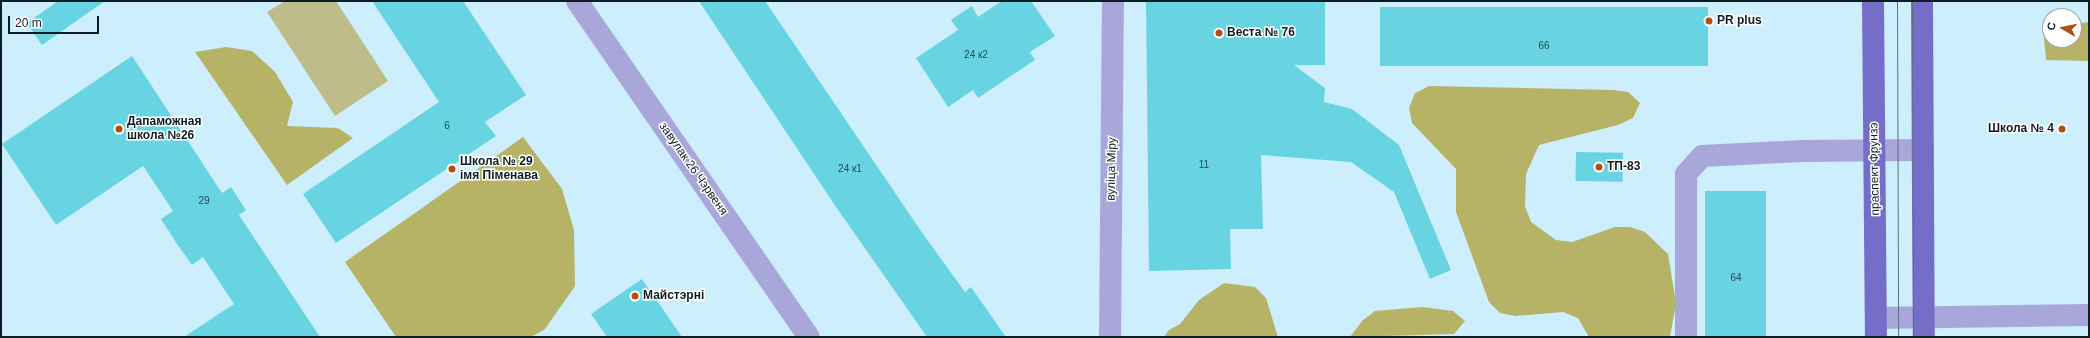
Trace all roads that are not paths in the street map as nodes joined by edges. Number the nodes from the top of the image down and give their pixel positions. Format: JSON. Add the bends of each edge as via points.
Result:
{"nodes":[{"id":1,"x":577,"y":1,"type":"edge"},
{"id":2,"x":1113,"y":1,"type":"edge"},
{"id":3,"x":1873,"y":1,"type":"edge"},
{"id":4,"x":1922,"y":1,"type":"edge"},
{"id":5,"x":1875,"y":150,"type":"junction"},
{"id":6,"x":1923,"y":150,"type":"junction"},
{"id":7,"x":2089,"y":314,"type":"edge"},
{"id":8,"x":1876,"y":327,"type":"edge"},
{"id":9,"x":1924,"y":327,"type":"edge"},
{"id":10,"x":809,"y":337,"type":"edge"},
{"id":11,"x":1110,"y":337,"type":"edge"},
{"id":12,"x":1686,"y":337,"type":"edge"}],
"edges":[{"from":1,"to":10,"type":"street","name":"завулак 26 Чэрвеня"},
{"from":2,"to":11,"type":"street","name":"вуліца Міру"},
{"from":3,"to":5,"type":"main road","name":"праспект Фрунзэ"},
{"from":4,"to":6,"type":"main road"},
{"from":5,"to":6,"type":"street"},
{"from":5,"to":8,"type":"main road","name":"праспект Фрунзэ"},
{"from":5,"to":12,"type":"street","via":[[1702,156],[1686,174]]},
{"from":6,"to":9,"type":"main road"},
{"from":7,"to":9,"type":"street"},
{"from":8,"to":9,"type":"street"}]}
